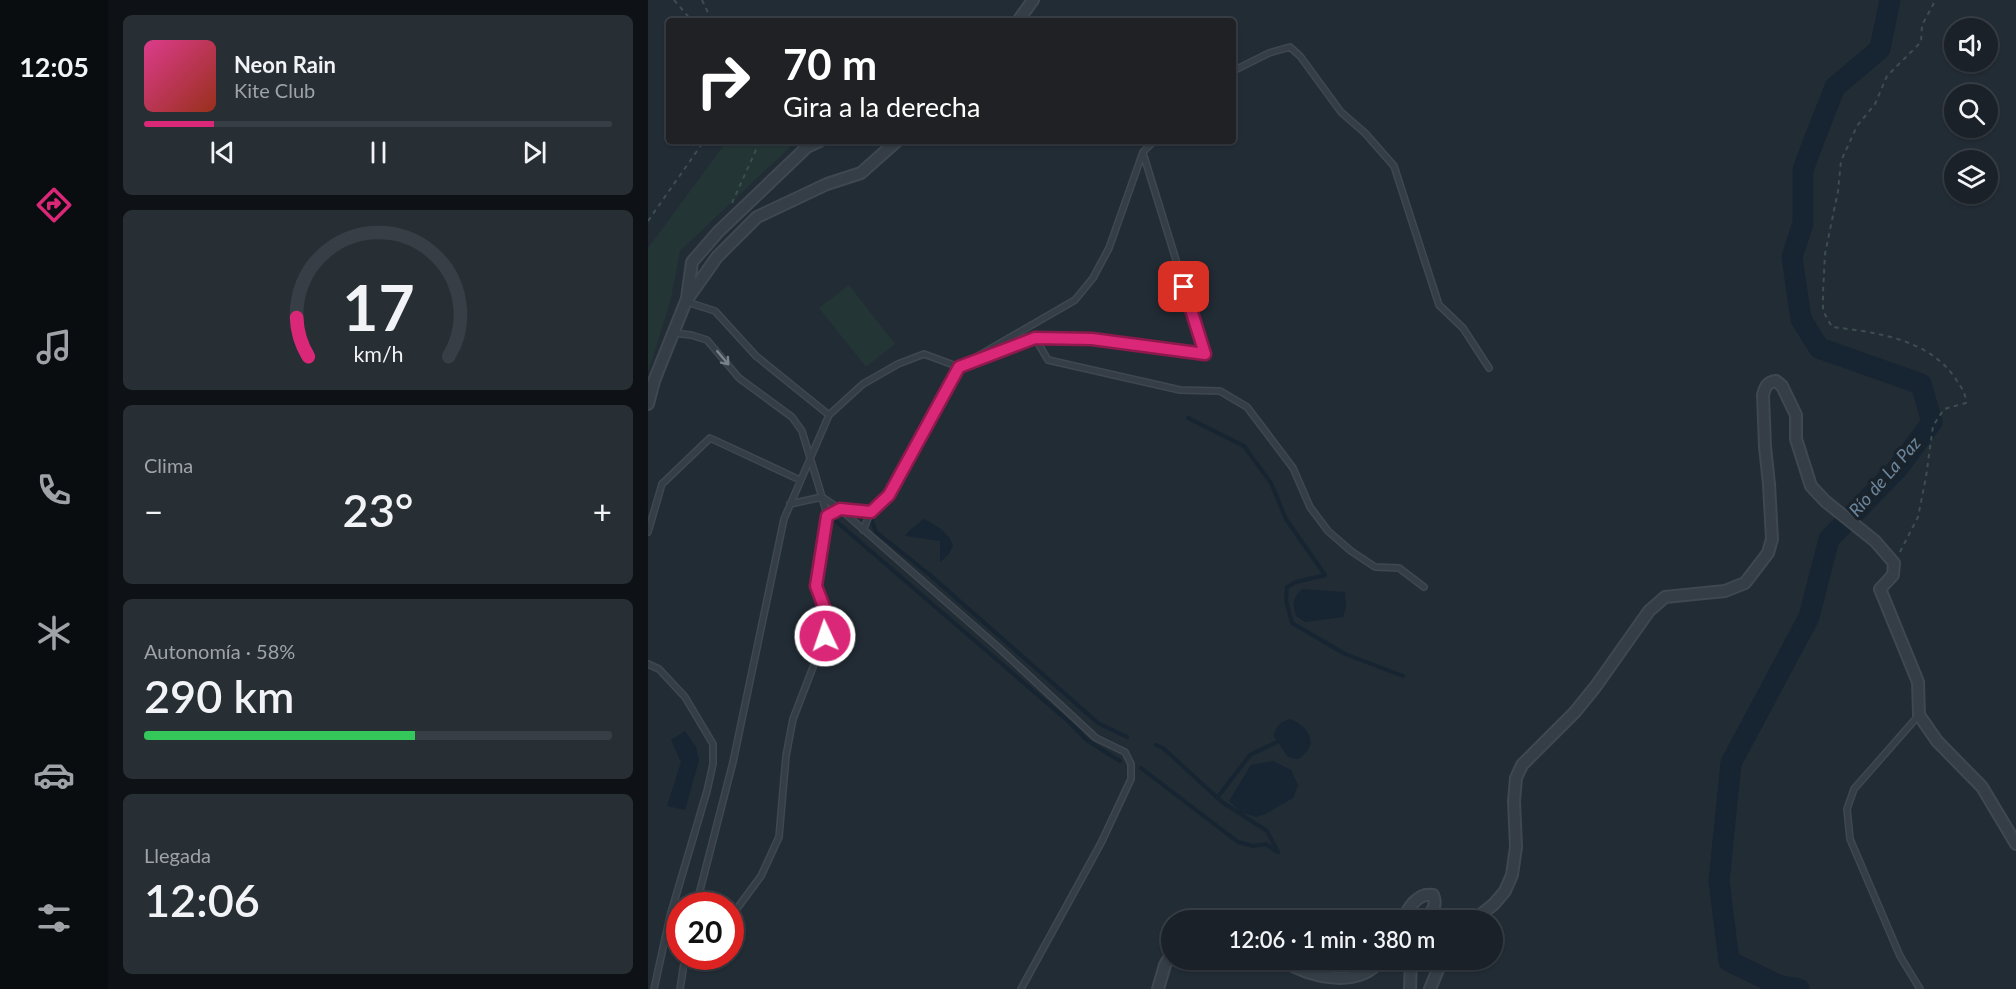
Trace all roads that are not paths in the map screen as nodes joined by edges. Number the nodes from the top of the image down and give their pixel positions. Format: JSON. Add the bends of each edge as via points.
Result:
{"nodes":[{"id":1,"x":1033,"y":0,"type":"edge"},
{"id":2,"x":1020,"y":18,"type":"edge"},
{"id":3,"x":1236,"y":70,"type":"edge"},
{"id":4,"x":814,"y":144,"type":"edge"},
{"id":5,"x":894,"y":144,"type":"edge"},
{"id":6,"x":1151,"y":144,"type":"edge"},
{"id":7,"x":1143,"y":152,"type":"junction"},
{"id":8,"x":686,"y":302,"type":"junction"},
{"id":9,"x":674,"y":333,"type":"junction"},
{"id":10,"x":1035,"y":338,"type":"junction"},
{"id":11,"x":959,"y":367,"type":"junction"},
{"id":12,"x":1489,"y":368,"type":"dead end"},
{"id":13,"x":648,"y":404,"type":"edge"},
{"id":14,"x":829,"y":415,"type":"junction"},
{"id":15,"x":811,"y":457,"type":"junction"},
{"id":16,"x":800,"y":480,"type":"junction"},
{"id":17,"x":822,"y":496,"type":"junction"},
{"id":18,"x":790,"y":504,"type":"junction"},
{"id":19,"x":840,"y":509,"type":"junction"},
{"id":20,"x":871,"y":512,"type":"junction"},
{"id":21,"x":827,"y":516,"type":"junction"},
{"id":22,"x":863,"y":530,"type":"junction"},
{"id":23,"x":648,"y":532,"type":"edge"},
{"id":24,"x":1424,"y":587,"type":"dead end"},
{"id":25,"x":648,"y":664,"type":"edge"},
{"id":26,"x":1918,"y":715,"type":"junction"},
{"id":27,"x":2016,"y":844,"type":"edge"},
{"id":28,"x":700,"y":892,"type":"edge"},
{"id":29,"x":744,"y":899,"type":"edge"},
{"id":30,"x":1409,"y":910,"type":"edge"},
{"id":31,"x":1433,"y":910,"type":"edge"},
{"id":32,"x":1487,"y":910,"type":"edge"},
{"id":33,"x":683,"y":970,"type":"edge"},
{"id":34,"x":1163,"y":970,"type":"edge"},
{"id":35,"x":1302,"y":970,"type":"edge"},
{"id":36,"x":1373,"y":970,"type":"edge"},
{"id":37,"x":1411,"y":970,"type":"edge"},
{"id":38,"x":1438,"y":970,"type":"edge"},
{"id":39,"x":654,"y":989,"type":"edge"},
{"id":40,"x":680,"y":989,"type":"edge"},
{"id":41,"x":1021,"y":989,"type":"edge"},
{"id":42,"x":1158,"y":989,"type":"edge"},
{"id":43,"x":1410,"y":989,"type":"edge"},
{"id":44,"x":1430,"y":989,"type":"edge"},
{"id":45,"x":1920,"y":989,"type":"edge"}],
"edges":[{"from":1,"to":2,"type":"street"},
{"from":3,"to":12,"type":"lane","via":[[1290,47],[1341,112],[1394,166],[1439,305],[1463,328]]},
{"from":4,"to":8,"type":"street","via":[[718,232],[692,262]]},
{"from":5,"to":8,"type":"street","via":[[861,173],[827,184],[757,218],[717,257]]},
{"from":6,"to":7,"type":"lane"},
{"from":7,"to":10,"type":"lane","via":[[1205,354],[1092,339]]},
{"from":7,"to":11,"type":"lane","via":[[1109,248],[1093,278],[1075,300]]},
{"from":8,"to":9,"type":"street"},
{"from":8,"to":14,"type":"lane","via":[[715,311],[756,356]]},
{"from":9,"to":13,"type":"street"},
{"from":9,"to":15,"type":"lane","one_way":true,"via":[[707,340],[739,378],[792,417],[802,431]]},
{"from":10,"to":11,"type":"lane"},
{"from":10,"to":24,"type":"lane","via":[[1048,360],[1180,390],[1221,391],[1247,407],[1293,468],[1310,507],[1328,531],[1376,567],[1399,568]]},
{"from":11,"to":14,"type":"lane","via":[[924,354],[863,384]]},
{"from":11,"to":20,"type":"lane","via":[[889,495]]},
{"from":14,"to":15,"type":"lane"},
{"from":15,"to":16,"type":"lane"},
{"from":15,"to":17,"type":"lane"},
{"from":16,"to":18,"type":"lane"},
{"from":16,"to":23,"type":"lane","via":[[710,438],[662,484]]},
{"from":17,"to":18,"type":"lane"},
{"from":17,"to":19,"type":"lane"},
{"from":17,"to":21,"type":"lane"},
{"from":18,"to":28,"type":"lane","via":[[733,762]]},
{"from":19,"to":20,"type":"lane"},
{"from":19,"to":21,"type":"lane"},
{"from":19,"to":22,"type":"lane"},
{"from":20,"to":22,"type":"lane"},
{"from":21,"to":29,"type":"lane","via":[[816,586],[824,607],[825,636],[793,720],[780,837],[761,876]]},
{"from":22,"to":41,"type":"lane","via":[[1096,738],[1125,752],[1131,764],[1131,779],[1101,843]]},
{"from":25,"to":39,"type":"lane","via":[[659,669],[685,697],[713,744],[707,790],[670,916]]},
{"from":26,"to":27,"type":"street","via":[[1937,741],[1982,787]]},
{"from":26,"to":32,"type":"street","via":[[1917,682],[1880,589],[1893,575],[1894,563],[1875,541],[1811,486],[1796,440],[1796,415],[1782,386],[1772,382],[1763,395],[1772,528],[1768,553],[1745,583],[1725,591],[1665,597],[1649,611],[1575,712],[1522,765],[1516,778],[1512,875],[1505,891]]},
{"from":26,"to":45,"type":"lane","via":[[1854,789],[1847,809],[1850,839],[1900,956]]},
{"from":30,"to":31,"type":"street","via":[[1427,894],[1436,901]]},
{"from":33,"to":40,"type":"lane"},
{"from":34,"to":42,"type":"street"},
{"from":35,"to":36,"type":"street","via":[[1338,983],[1366,977]]},
{"from":37,"to":43,"type":"street"},
{"from":38,"to":44,"type":"street"}]}
